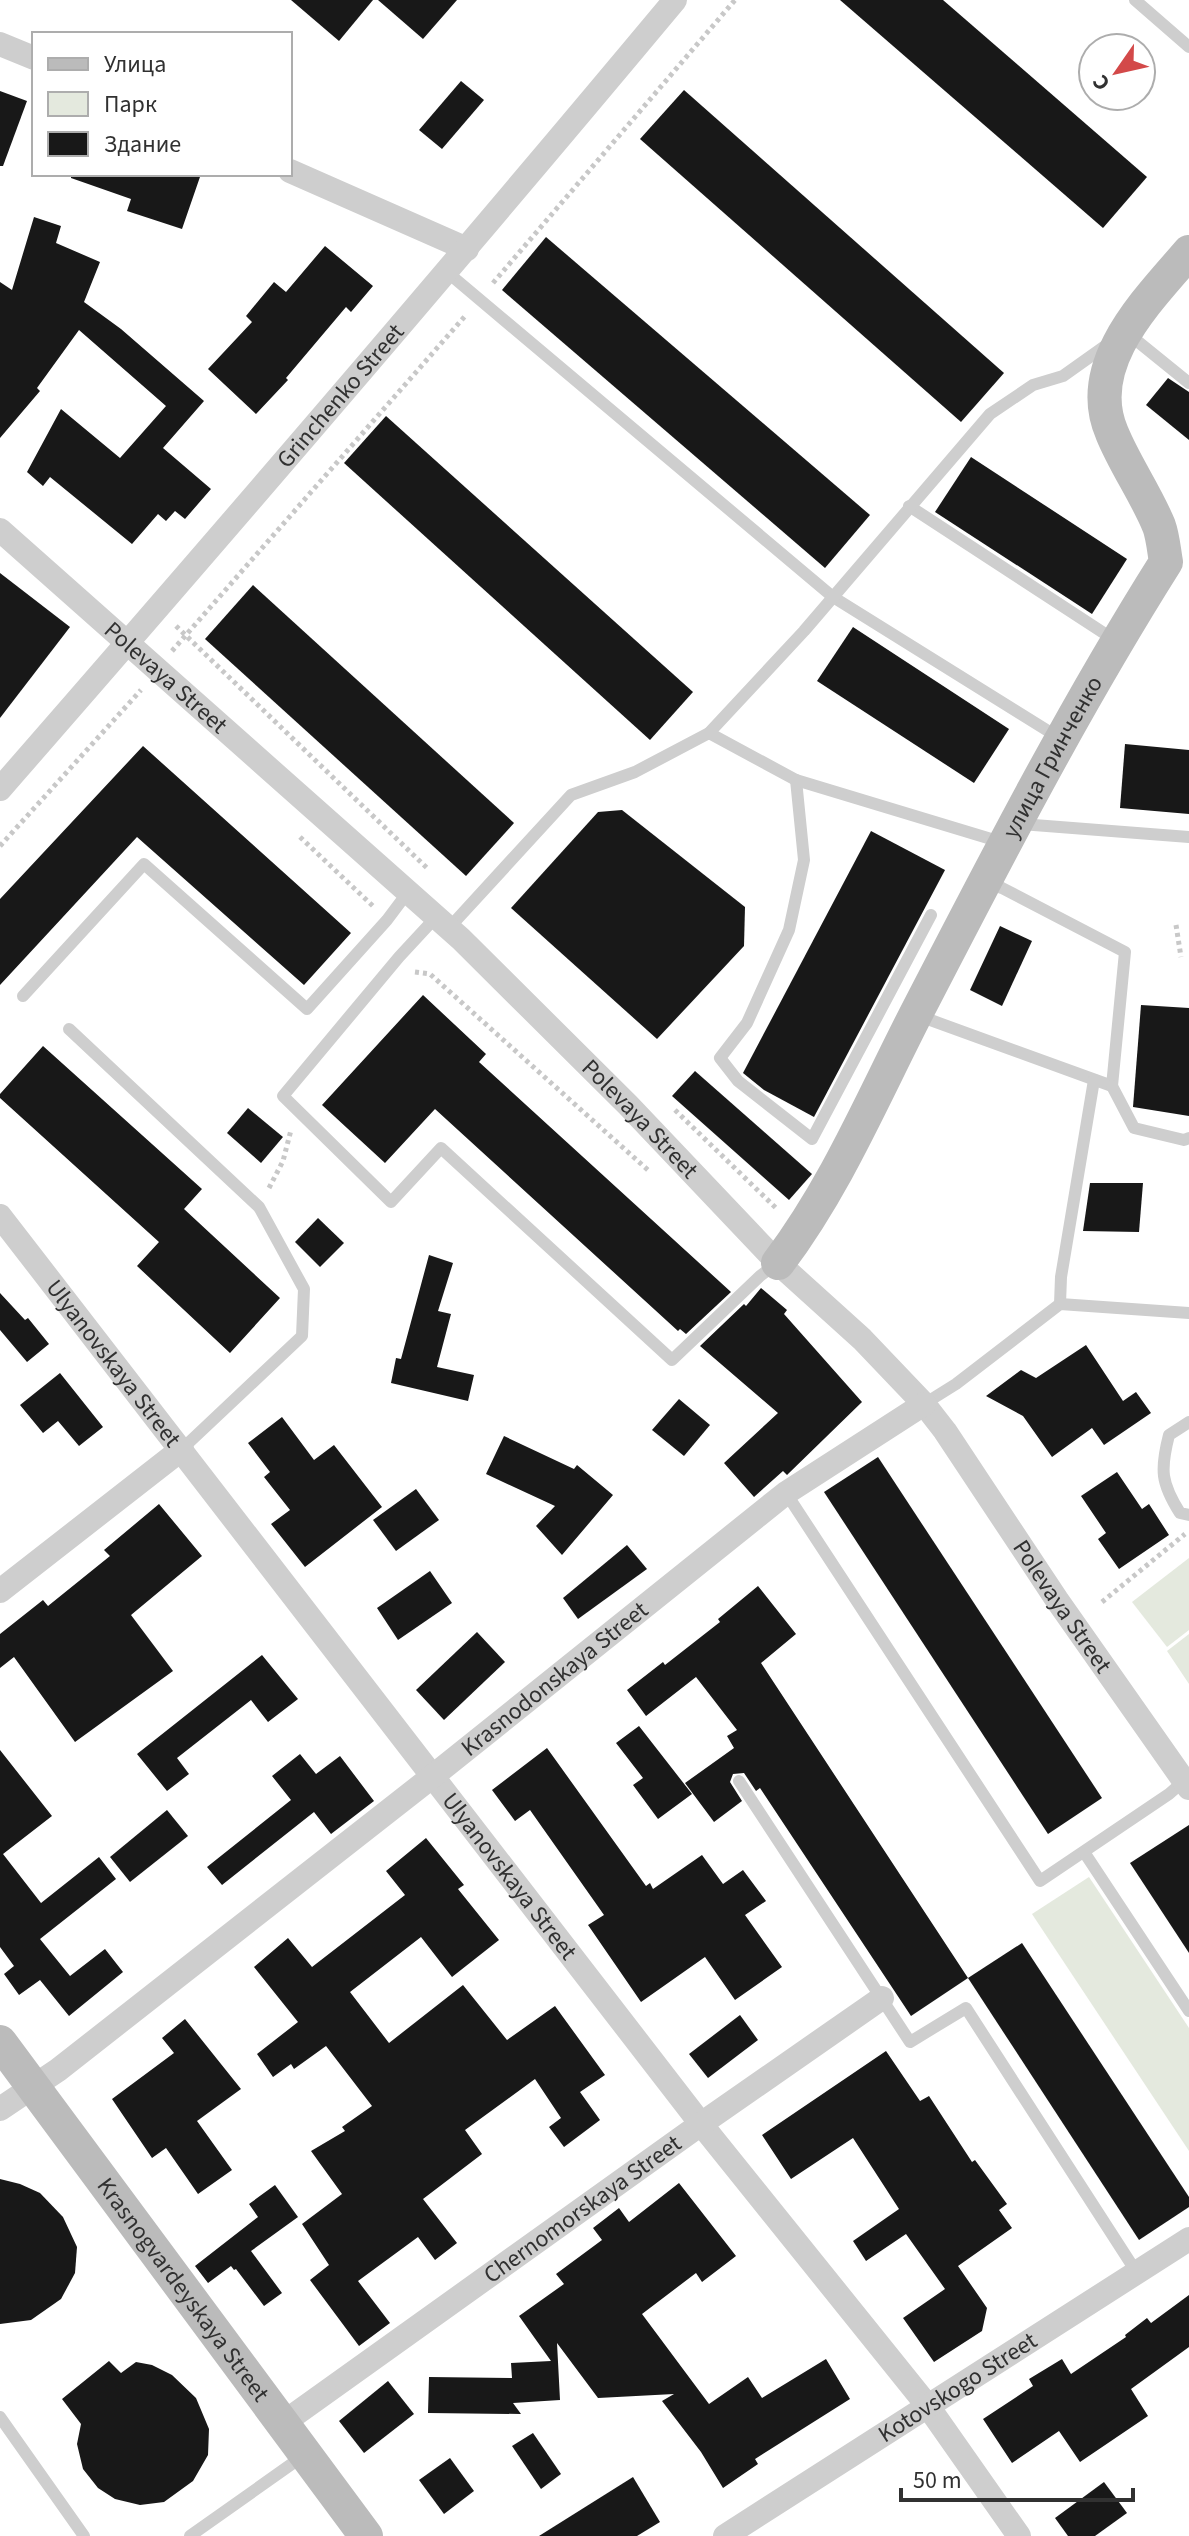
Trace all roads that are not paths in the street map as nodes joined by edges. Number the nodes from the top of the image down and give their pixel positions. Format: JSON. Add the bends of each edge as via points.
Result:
{"nodes":[{"id":1,"x":675,"y":0,"type":"edge"},
{"id":2,"x":1135,"y":0,"type":"edge"},
{"id":3,"x":0,"y":44,"type":"edge"},
{"id":4,"x":1189,"y":47,"type":"edge"},
{"id":5,"x":32,"y":57,"type":"edge"},
{"id":6,"x":292,"y":172,"type":"edge"},
{"id":7,"x":467,"y":249,"type":"junction"},
{"id":8,"x":1189,"y":252,"type":"edge"},
{"id":9,"x":447,"y":272,"type":"junction"},
{"id":10,"x":1125,"y":332,"type":"junction"},
{"id":11,"x":1189,"y":383,"type":"edge"},
{"id":12,"x":909,"y":506,"type":"junction"},
{"id":13,"x":0,"y":530,"type":"edge"},
{"id":14,"x":833,"y":597,"type":"junction"},
{"id":15,"x":1116,"y":641,"type":"junction"},
{"id":16,"x":129,"y":643,"type":"junction"},
{"id":17,"x":709,"y":733,"type":"junction"},
{"id":18,"x":1062,"y":739,"type":"junction"},
{"id":19,"x":796,"y":780,"type":"junction"},
{"id":20,"x":0,"y":789,"type":"edge"},
{"id":21,"x":1008,"y":833,"type":"junction"},
{"id":22,"x":1189,"y":837,"type":"edge"},
{"id":23,"x":985,"y":881,"type":"junction"},
{"id":24,"x":408,"y":892,"type":"junction"},
{"id":25,"x":931,"y":915,"type":"dead end"},
{"id":26,"x":443,"y":922,"type":"junction"},
{"id":27,"x":23,"y":996,"type":"dead end"},
{"id":28,"x":917,"y":1012,"type":"junction"},
{"id":29,"x":69,"y":1029,"type":"dead end"},
{"id":30,"x":1094,"y":1080,"type":"junction"},
{"id":31,"x":1112,"y":1086,"type":"junction"},
{"id":32,"x":1189,"y":1138,"type":"edge"},
{"id":33,"x":828,"y":1149,"type":"junction"},
{"id":34,"x":0,"y":1216,"type":"edge"},
{"id":35,"x":778,"y":1263,"type":"junction"},
{"id":36,"x":1060,"y":1304,"type":"junction"},
{"id":37,"x":1189,"y":1313,"type":"edge"},
{"id":38,"x":924,"y":1404,"type":"junction"},
{"id":39,"x":1189,"y":1422,"type":"edge"},
{"id":40,"x":182,"y":1449,"type":"junction"},
{"id":41,"x":786,"y":1493,"type":"junction"},
{"id":42,"x":1189,"y":1515,"type":"edge"},
{"id":43,"x":0,"y":1591,"type":"edge"},
{"id":44,"x":433,"y":1776,"type":"junction"},
{"id":45,"x":739,"y":1781,"type":"dead end"},
{"id":46,"x":1187,"y":1784,"type":"edge"},
{"id":47,"x":1084,"y":1852,"type":"junction"},
{"id":48,"x":882,"y":1998,"type":"junction"},
{"id":49,"x":1189,"y":2011,"type":"edge"},
{"id":50,"x":0,"y":2042,"type":"edge"},
{"id":51,"x":34,"y":2089,"type":"junction"},
{"id":52,"x":0,"y":2109,"type":"edge"},
{"id":53,"x":701,"y":2124,"type":"junction"},
{"id":54,"x":1189,"y":2239,"type":"edge"},
{"id":55,"x":1137,"y":2273,"type":"junction"},
{"id":56,"x":927,"y":2405,"type":"junction"},
{"id":57,"x":0,"y":2417,"type":"edge"},
{"id":58,"x":283,"y":2423,"type":"junction"},
{"id":59,"x":305,"y":2454,"type":"junction"},
{"id":60,"x":84,"y":2536,"type":"edge"},
{"id":61,"x":190,"y":2536,"type":"edge"},
{"id":62,"x":366,"y":2536,"type":"edge"},
{"id":63,"x":725,"y":2536,"type":"edge"},
{"id":64,"x":1019,"y":2536,"type":"edge"}],
"edges":[{"from":1,"to":7,"type":"street","name":"Grinchenko Street"},
{"from":2,"to":4,"type":"lane"},
{"from":3,"to":5,"type":"street"},
{"from":6,"to":7,"type":"street"},
{"from":7,"to":9,"type":"street","name":"Grinchenko Street"},
{"from":8,"to":10,"type":"street","name":"улица Гринченко"},
{"from":9,"to":14,"type":"lane"},
{"from":9,"to":16,"type":"street","name":"Grinchenko Street"},
{"from":10,"to":11,"type":"lane"},
{"from":10,"to":12,"type":"lane","via":[[1063,376],[1033,385],[990,414]]},
{"from":10,"to":15,"type":"street","name":"улица Гринченко","via":[[1103,392],[1110,430],[1172,562]]},
{"from":12,"to":14,"type":"lane"},
{"from":12,"to":15,"type":"lane"},
{"from":13,"to":16,"type":"street","name":"Polevaya Street"},
{"from":14,"to":17,"type":"lane"},
{"from":14,"to":18,"type":"lane"},
{"from":15,"to":18,"type":"street","name":"улица Гринченко"},
{"from":16,"to":20,"type":"street","name":"Grinchenko Street"},
{"from":16,"to":24,"type":"street","name":"Polevaya Street"},
{"from":17,"to":19,"type":"lane"},
{"from":17,"to":26,"type":"lane","via":[[635,772],[571,795]]},
{"from":18,"to":21,"type":"street","name":"улица Гринченко"},
{"from":19,"to":21,"type":"lane"},
{"from":19,"to":33,"type":"lane","via":[[804,860],[789,930],[747,1023],[720,1058],[738,1081]]},
{"from":21,"to":22,"type":"lane"},
{"from":21,"to":23,"type":"street","name":"улица Гринченко"},
{"from":23,"to":28,"type":"street","name":"улица Гринченко"},
{"from":23,"to":31,"type":"lane","via":[[1125,952]]},
{"from":24,"to":26,"type":"street","name":"Polevaya Street"},
{"from":24,"to":27,"type":"lane","via":[[307,1009],[144,864]]},
{"from":25,"to":33,"type":"lane"},
{"from":26,"to":35,"type":"street","name":"Polevaya Street"},
{"from":26,"to":35,"type":"lane","via":[[399,957],[283,1096],[391,1202],[441,1148],[672,1360]]},
{"from":28,"to":30,"type":"lane"},
{"from":28,"to":33,"type":"street","name":"улица Гринченко"},
{"from":29,"to":40,"type":"lane","via":[[259,1207],[304,1289],[302,1336]]},
{"from":30,"to":31,"type":"lane"},
{"from":30,"to":36,"type":"lane"},
{"from":31,"to":32,"type":"lane","via":[[1134,1128]]},
{"from":33,"to":35,"type":"street","name":"улица Гринченко","via":[[801,1232]]},
{"from":34,"to":40,"type":"street","name":"Ulyanovskaya Street"},
{"from":35,"to":38,"type":"street","name":"Polevaya Street"},
{"from":36,"to":37,"type":"lane"},
{"from":36,"to":38,"type":"lane"},
{"from":38,"to":41,"type":"street","name":"Krasnodonskaya Street"},
{"from":38,"to":46,"type":"street","name":"Polevaya Street"},
{"from":39,"to":42,"type":"lane","via":[[1169,1435],[1163,1458],[1166,1491],[1180,1513]]},
{"from":40,"to":43,"type":"street"},
{"from":40,"to":44,"type":"street","name":"Ulyanovskaya Street"},
{"from":41,"to":44,"type":"street","name":"Krasnodonskaya Street"},
{"from":41,"to":47,"type":"lane","via":[[1040,1881]]},
{"from":44,"to":51,"type":"street","name":"Krasnodonskaya Street"},
{"from":44,"to":53,"type":"street","name":"Ulyanovskaya Street"},
{"from":45,"to":48,"type":"lane"},
{"from":46,"to":47,"type":"lane"},
{"from":47,"to":49,"type":"lane"},
{"from":48,"to":53,"type":"street","name":"Chernomorskaya Street"},
{"from":48,"to":55,"type":"lane","via":[[910,2042],[966,2008]]},
{"from":50,"to":51,"type":"street","name":"Krasnogvardeyskaya Street"},
{"from":51,"to":52,"type":"street","name":"Krasnodonskaya Street"},
{"from":51,"to":58,"type":"street","name":"Krasnogvardeyskaya Street"},
{"from":53,"to":56,"type":"street","name":"Ulyanovskaya Street"},
{"from":53,"to":58,"type":"street","name":"Chernomorskaya Street"},
{"from":54,"to":55,"type":"street","name":"Kotovskogo Street"},
{"from":55,"to":56,"type":"street","name":"Kotovskogo Street"},
{"from":56,"to":63,"type":"street","name":"Kotovskogo Street"},
{"from":56,"to":64,"type":"street","name":"Ulyanovskaya Street"},
{"from":57,"to":60,"type":"lane"},
{"from":58,"to":59,"type":"street","name":"Krasnogvardeyskaya Street"},
{"from":59,"to":61,"type":"lane"},
{"from":59,"to":62,"type":"street","name":"Krasnogvardeyskaya Street"}]}
